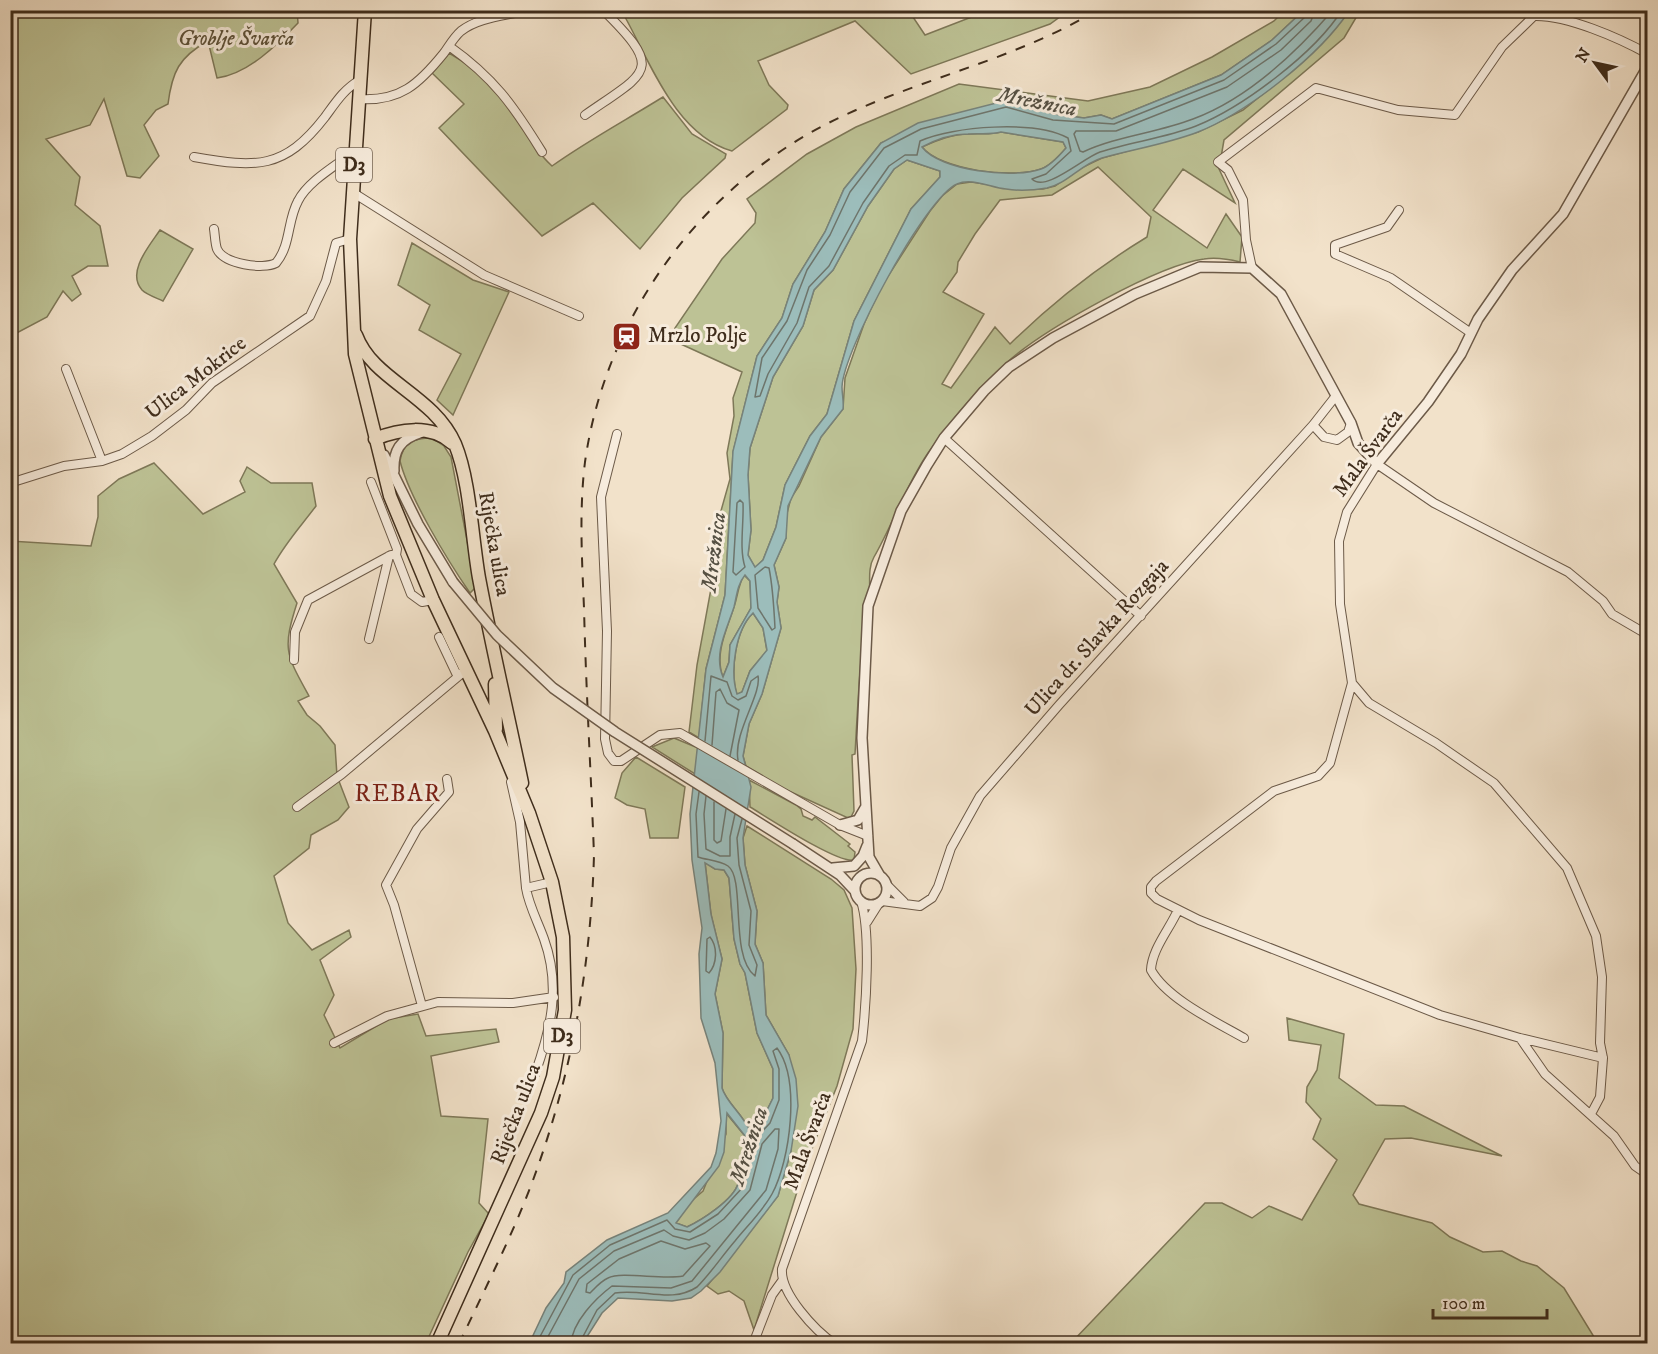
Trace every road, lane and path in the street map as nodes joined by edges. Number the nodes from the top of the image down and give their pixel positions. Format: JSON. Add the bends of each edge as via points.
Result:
{"nodes":[{"id":1,"x":365,"y":10,"type":"edge"},
{"id":2,"x":528,"y":10,"type":"edge"},
{"id":3,"x":603,"y":10,"type":"edge"},
{"id":4,"x":449,"y":46,"type":"junction"},
{"id":5,"x":1647,"y":54,"type":"edge"},
{"id":6,"x":1647,"y":66,"type":"edge"},
{"id":7,"x":360,"y":80,"type":"junction"},
{"id":8,"x":358,"y":99,"type":"junction"},
{"id":9,"x":585,"y":115,"type":"dead end"},
{"id":10,"x":355,"y":152,"type":"junction"},
{"id":11,"x":542,"y":152,"type":"dead end"},
{"id":12,"x":194,"y":157,"type":"dead end"},
{"id":13,"x":352,"y":192,"type":"junction"},
{"id":14,"x":1399,"y":210,"type":"dead end"},
{"id":15,"x":214,"y":229,"type":"dead end"},
{"id":16,"x":350,"y":239,"type":"junction"},
{"id":17,"x":1252,"y":268,"type":"junction"},
{"id":18,"x":579,"y":316,"type":"dead end"},
{"id":19,"x":352,"y":320,"type":"junction"},
{"id":20,"x":1471,"y":333,"type":"junction"},
{"id":21,"x":66,"y":369,"type":"dead end"},
{"id":22,"x":1335,"y":397,"type":"junction"},
{"id":23,"x":1352,"y":423,"type":"junction"},
{"id":24,"x":1313,"y":425,"type":"junction"},
{"id":25,"x":427,"y":432,"type":"junction"},
{"id":26,"x":618,"y":434,"type":"dead end"},
{"id":27,"x":944,"y":438,"type":"junction"},
{"id":28,"x":375,"y":439,"type":"junction"},
{"id":29,"x":456,"y":448,"type":"junction"},
{"id":30,"x":102,"y":461,"type":"junction"},
{"id":31,"x":1377,"y":464,"type":"junction"},
{"id":32,"x":394,"y":477,"type":"junction"},
{"id":33,"x":371,"y":482,"type":"dead end"},
{"id":34,"x":10,"y":483,"type":"edge"},
{"id":35,"x":392,"y":556,"type":"junction"},
{"id":36,"x":433,"y":600,"type":"junction"},
{"id":37,"x":1141,"y":616,"type":"junction"},
{"id":38,"x":1647,"y":635,"type":"edge"},
{"id":39,"x":439,"y":637,"type":"dead end"},
{"id":40,"x":369,"y":639,"type":"dead end"},
{"id":41,"x":493,"y":646,"type":"junction"},
{"id":42,"x":294,"y":660,"type":"dead end"},
{"id":43,"x":462,"y":672,"type":"junction"},
{"id":44,"x":1352,"y":683,"type":"junction"},
{"id":45,"x":495,"y":731,"type":"junction"},
{"id":46,"x":505,"y":755,"type":"junction"},
{"id":47,"x":447,"y":779,"type":"dead end"},
{"id":48,"x":866,"y":806,"type":"junction"},
{"id":49,"x":297,"y":807,"type":"dead end"},
{"id":50,"x":529,"y":813,"type":"junction"},
{"id":51,"x":840,"y":825,"type":"junction"},
{"id":52,"x":868,"y":839,"type":"junction"},
{"id":53,"x":869,"y":857,"type":"junction"},
{"id":54,"x":830,"y":868,"type":"junction"},
{"id":55,"x":840,"y":874,"type":"junction"},
{"id":56,"x":861,"y":877,"type":"junction"},
{"id":57,"x":883,"y":880,"type":"junction"},
{"id":58,"x":552,"y":882,"type":"junction"},
{"id":59,"x":526,"y":888,"type":"junction"},
{"id":60,"x":855,"y":891,"type":"junction"},
{"id":61,"x":861,"y":901,"type":"junction"},
{"id":62,"x":881,"y":902,"type":"junction"},
{"id":63,"x":905,"y":903,"type":"junction"},
{"id":64,"x":1178,"y":910,"type":"junction"},
{"id":65,"x":865,"y":930,"type":"junction"},
{"id":66,"x":554,"y":997,"type":"junction"},
{"id":67,"x":422,"y":1006,"type":"junction"},
{"id":68,"x":1244,"y":1038,"type":"dead end"},
{"id":69,"x":1520,"y":1038,"type":"junction"},
{"id":70,"x":334,"y":1043,"type":"dead end"},
{"id":71,"x":1603,"y":1058,"type":"junction"},
{"id":72,"x":535,"y":1074,"type":"dead end"},
{"id":73,"x":1591,"y":1114,"type":"junction"},
{"id":74,"x":1647,"y":1175,"type":"edge"},
{"id":75,"x":782,"y":1281,"type":"junction"},
{"id":76,"x":437,"y":1344,"type":"edge"},
{"id":77,"x":753,"y":1344,"type":"edge"},
{"id":78,"x":835,"y":1344,"type":"edge"}],
"edges":[{"from":1,"to":7,"type":"main road","name":"Riječka ulica","number":"D3"},
{"from":2,"to":4,"type":"street","via":[[479,21],[460,32]]},
{"from":3,"to":9,"type":"street","via":[[644,60],[633,81]]},
{"from":4,"to":8,"type":"street","via":[[428,73],[391,98]]},
{"from":4,"to":11,"type":"street","via":[[476,64],[501,89]]},
{"from":5,"to":17,"type":"street","via":[[1556,17],[1534,16],[1502,47],[1455,115],[1398,110],[1316,88],[1218,162],[1228,170],[1243,200]]},
{"from":6,"to":20,"type":"street","name":"Mala Švarča","via":[[1563,214],[1512,270]]},
{"from":7,"to":8,"type":"main road","name":"Riječka ulica","number":"D3"},
{"from":7,"to":12,"type":"street","via":[[347,87],[306,141],[281,157],[260,164]]},
{"from":8,"to":10,"type":"main road","name":"Riječka ulica","number":"D3"},
{"from":10,"to":13,"type":"main road","name":"Riječka ulica","number":"D3"},
{"from":10,"to":15,"type":"street","via":[[309,187],[298,201],[283,255],[276,263],[258,266],[224,256],[218,250]]},
{"from":13,"to":16,"type":"main road","name":"Riječka ulica","number":"D3"},
{"from":13,"to":18,"type":"street","via":[[484,275]]},
{"from":14,"to":20,"type":"street","via":[[1387,227],[1335,245],[1335,254],[1391,278]]},
{"from":16,"to":19,"type":"main road","name":"Riječka ulica","number":"D3"},
{"from":16,"to":30,"type":"street","name":"Ulica Mokrice","via":[[336,243],[326,281],[310,316],[212,383],[186,410],[152,436]]},
{"from":17,"to":22,"type":"street","via":[[1281,294]]},
{"from":17,"to":27,"type":"street","via":[[1200,267],[1135,294],[1053,338],[1009,367]]},
{"from":19,"to":28,"type":"main road","name":"Riječka ulica","number":"D3","via":[[355,354]]},
{"from":19,"to":29,"type":"main road","name":"Riječka ulica","number":"D3","via":[[363,350],[437,415]]},
{"from":20,"to":31,"type":"street","name":"Mala Švarča","via":[[1428,402]]},
{"from":21,"to":30,"type":"street"},
{"from":22,"to":23,"type":"street"},
{"from":22,"to":24,"type":"street","name":"Ulica dr. Slavka Rozgaja"},
{"from":23,"to":24,"type":"street","via":[[1337,441],[1324,437]]},
{"from":23,"to":31,"type":"street","via":[[1358,443]]},
{"from":24,"to":37,"type":"street","name":"Ulica dr. Slavka Rozgaja"},
{"from":25,"to":28,"type":"main road","via":[[406,430]]},
{"from":25,"to":29,"type":"main road","via":[[445,438]]},
{"from":25,"to":32,"type":"street","via":[[400,444],[394,456]]},
{"from":26,"to":51,"type":"street","via":[[601,497],[608,631],[608,753],[615,761],[621,761],[660,735],[680,733]]},
{"from":27,"to":37,"type":"street"},
{"from":27,"to":48,"type":"street","via":[[901,511],[867,606],[862,738]]},
{"from":28,"to":32,"type":"street"},
{"from":28,"to":36,"type":"main road","name":"Riječka ulica","number":"D3","via":[[390,496]]},
{"from":29,"to":41,"type":"main road","name":"Riječka ulica","number":"D3"},
{"from":30,"to":34,"type":"street","name":"Ulica Mokrice","via":[[64,466]]},
{"from":31,"to":38,"type":"street","via":[[1434,503],[1568,572],[1603,601],[1612,614]]},
{"from":31,"to":44,"type":"street","name":"Mala Švarča","via":[[1347,512],[1339,541],[1340,604]]},
{"from":32,"to":54,"type":"street","bridge":true,"via":[[453,582],[496,635],[553,688],[615,732]]},
{"from":33,"to":35,"type":"street","via":[[397,549]]},
{"from":35,"to":36,"type":"street","via":[[411,594],[422,602]]},
{"from":35,"to":40,"type":"street"},
{"from":35,"to":42,"type":"street","via":[[308,600],[295,632]]},
{"from":36,"to":43,"type":"main road","name":"Riječka ulica","number":"D3"},
{"from":37,"to":63,"type":"street","name":"Ulica dr. Slavka Rozgaja","via":[[981,796],[951,848],[932,898],[924,905]]},
{"from":39,"to":43,"type":"street"},
{"from":41,"to":45,"type":"main road"},
{"from":41,"to":50,"type":"main road","name":"Riječka ulica","number":"D3"},
{"from":43,"to":45,"type":"main road","name":"Riječka ulica","number":"D3"},
{"from":43,"to":49,"type":"street"},
{"from":44,"to":64,"type":"street","name":"Mala Švarča","via":[[1330,763],[1318,776],[1274,790],[1151,887],[1157,899]]},
{"from":44,"to":71,"type":"street","via":[[1369,703],[1494,783],[1567,868],[1596,936],[1602,977]]},
{"from":45,"to":46,"type":"main road","name":"Riječka ulica","number":"D3"},
{"from":46,"to":50,"type":"main road","name":"Riječka ulica","number":"D3"},
{"from":46,"to":59,"type":"street","name":"Riječka ulica","via":[[519,822]]},
{"from":47,"to":67,"type":"street","via":[[448,792],[417,829],[386,885]]},
{"from":48,"to":51,"type":"street","via":[[858,820]]},
{"from":48,"to":52,"type":"street"},
{"from":50,"to":58,"type":"main road","name":"Riječka ulica","number":"D3"},
{"from":51,"to":52,"type":"street"},
{"from":52,"to":53,"type":"street"},
{"from":52,"to":54,"type":"street","via":[[863,856],[854,866]]},
{"from":53,"to":56,"type":"street"},
{"from":53,"to":57,"type":"street"},
{"from":54,"to":55,"type":"street"},
{"from":55,"to":56,"type":"street"},
{"from":55,"to":60,"type":"street"},
{"from":56,"to":57,"type":"street","via":[[870,873]]},
{"from":56,"to":60,"type":"street"},
{"from":57,"to":62,"type":"street","via":[[887,893]]},
{"from":57,"to":63,"type":"street"},
{"from":58,"to":59,"type":"street"},
{"from":58,"to":76,"type":"main road","name":"Riječka ulica","number":"D3","via":[[565,966],[560,1045],[541,1113]]},
{"from":59,"to":66,"type":"street","name":"Riječka ulica","via":[[545,940],[555,982]]},
{"from":60,"to":61,"type":"street"},
{"from":61,"to":62,"type":"street","via":[[872,905]]},
{"from":61,"to":65,"type":"street","name":"Mala Švarča"},
{"from":62,"to":63,"type":"street","name":"Ulica dr. Slavka Rozgaja"},
{"from":62,"to":65,"type":"street","via":[[868,917]]},
{"from":64,"to":68,"type":"street","via":[[1154,954],[1151,970],[1202,1015]]},
{"from":64,"to":69,"type":"street","via":[[1440,1015]]},
{"from":65,"to":75,"type":"street","name":"Mala Švarča","via":[[866,1007],[861,1041],[784,1259]]},
{"from":66,"to":67,"type":"street","via":[[513,1003],[464,1001]]},
{"from":66,"to":72,"type":"street","name":"Riječka ulica","via":[[547,1040]]},
{"from":67,"to":70,"type":"street","via":[[387,1016]]},
{"from":69,"to":71,"type":"street"},
{"from":69,"to":73,"type":"street","via":[[1545,1074]]},
{"from":71,"to":73,"type":"street","via":[[1600,1097]]},
{"from":73,"to":74,"type":"street"},
{"from":75,"to":77,"type":"street","via":[[772,1295]]},
{"from":75,"to":78,"type":"street","via":[[817,1332]]}]}
